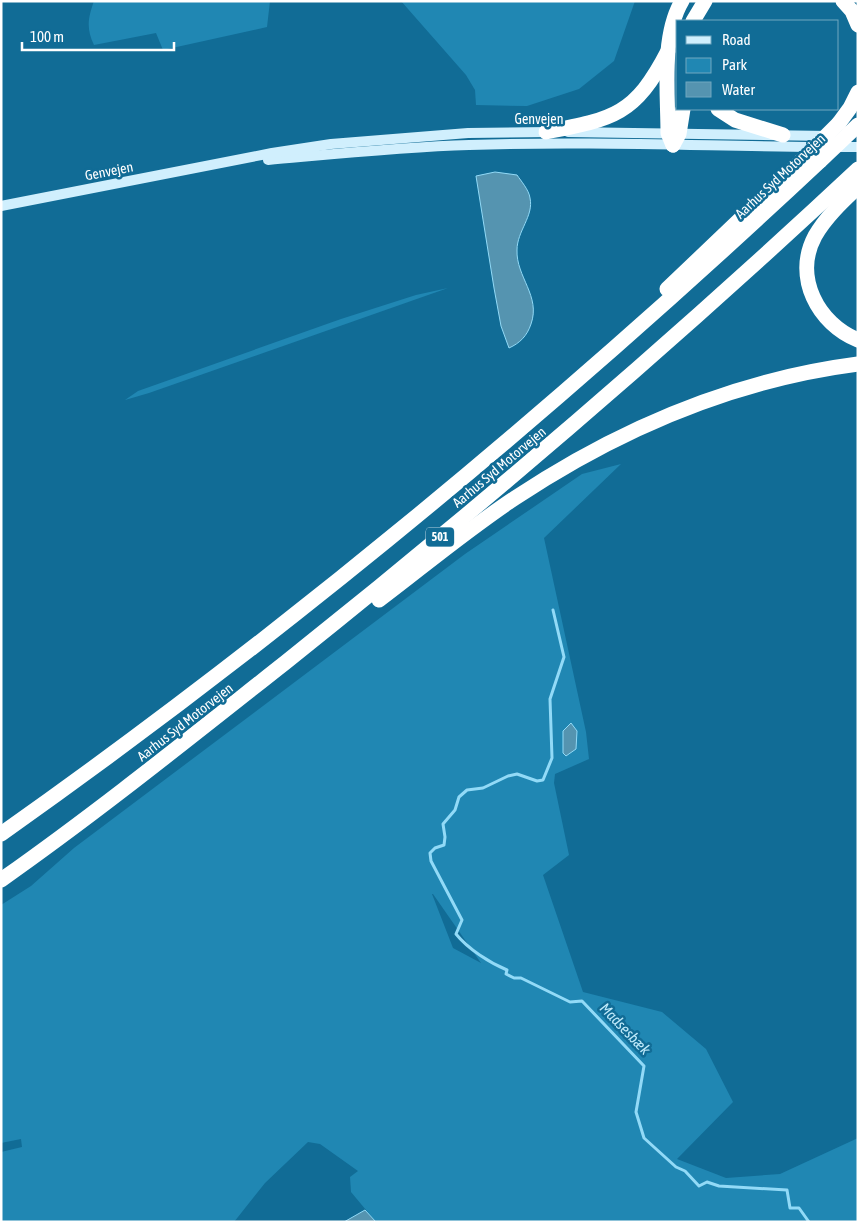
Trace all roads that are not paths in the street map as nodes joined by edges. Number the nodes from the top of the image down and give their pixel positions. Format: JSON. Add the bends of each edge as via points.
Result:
{"nodes":[{"id":1,"x":682,"y":1,"type":"edge"},
{"id":2,"x":705,"y":1,"type":"edge"},
{"id":3,"x":843,"y":1,"type":"edge"},
{"id":4,"x":694,"y":20,"type":"edge"},
{"id":5,"x":858,"y":25,"type":"edge"},
{"id":6,"x":668,"y":51,"type":"junction"},
{"id":7,"x":858,"y":92,"type":"edge"},
{"id":8,"x":682,"y":110,"type":"edge"},
{"id":9,"x":720,"y":110,"type":"edge"},
{"id":10,"x":858,"y":125,"type":"edge"},
{"id":11,"x":546,"y":132,"type":"junction"},
{"id":12,"x":783,"y":135,"type":"junction"},
{"id":13,"x":858,"y":136,"type":"edge"},
{"id":14,"x":673,"y":137,"type":"junction"},
{"id":15,"x":858,"y":147,"type":"edge"},
{"id":16,"x":222,"y":164,"type":"junction"},
{"id":17,"x":858,"y":169,"type":"edge"},
{"id":18,"x":858,"y":187,"type":"edge"},
{"id":19,"x":1,"y":206,"type":"edge"},
{"id":20,"x":858,"y":340,"type":"edge"},
{"id":21,"x":858,"y":364,"type":"edge"},
{"id":22,"x":590,"y":370,"type":"junction"},
{"id":23,"x":326,"y":630,"type":"junction"},
{"id":24,"x":1,"y":834,"type":"edge"},
{"id":25,"x":1,"y":880,"type":"edge"}],
"edges":[{"from":1,"to":6,"type":"highway"},
{"from":2,"to":4,"type":"highway"},
{"from":3,"to":5,"type":"highway"},
{"from":6,"to":11,"type":"highway","via":[[645,90],[621,111],[592,123]]},
{"from":6,"to":14,"type":"highway"},
{"from":7,"to":22,"type":"highway","bridge":true,"via":[[839,123],[662,294]]},
{"from":8,"to":14,"type":"highway"},
{"from":9,"to":12,"type":"highway","via":[[735,120]]},
{"from":10,"to":22,"type":"highway","name":"Aarhus Syd Motorvejen","number":"501","bridge":true},
{"from":11,"to":14,"type":"street","name":"Genvejen"},
{"from":11,"to":16,"type":"street","name":"Genvejen","via":[[458,134],[331,144]]},
{"from":12,"to":13,"type":"street","name":"Genvejen"},
{"from":12,"to":14,"type":"street","name":"Genvejen"},
{"from":14,"to":15,"type":"street","name":"Genvejen"},
{"from":14,"to":16,"type":"street","name":"Genvejen","via":[[458,145]]},
{"from":16,"to":19,"type":"street","name":"Genvejen"},
{"from":17,"to":23,"type":"highway","name":"Aarhus Syd Motorvejen","number":"501","via":[[693,322],[507,483]]},
{"from":18,"to":20,"type":"highway","via":[[833,212],[814,238],[808,277],[816,306],[824,318]]},
{"from":21,"to":23,"type":"highway","via":[[792,375],[738,389],[632,431],[570,463],[513,499],[352,621]]},
{"from":22,"to":24,"type":"highway","name":"Aarhus Syd Motorvejen","number":"501","via":[[349,572],[148,728]]},
{"from":23,"to":25,"type":"highway","name":"Aarhus Syd Motorvejen","number":"501","via":[[170,755]]}]}
